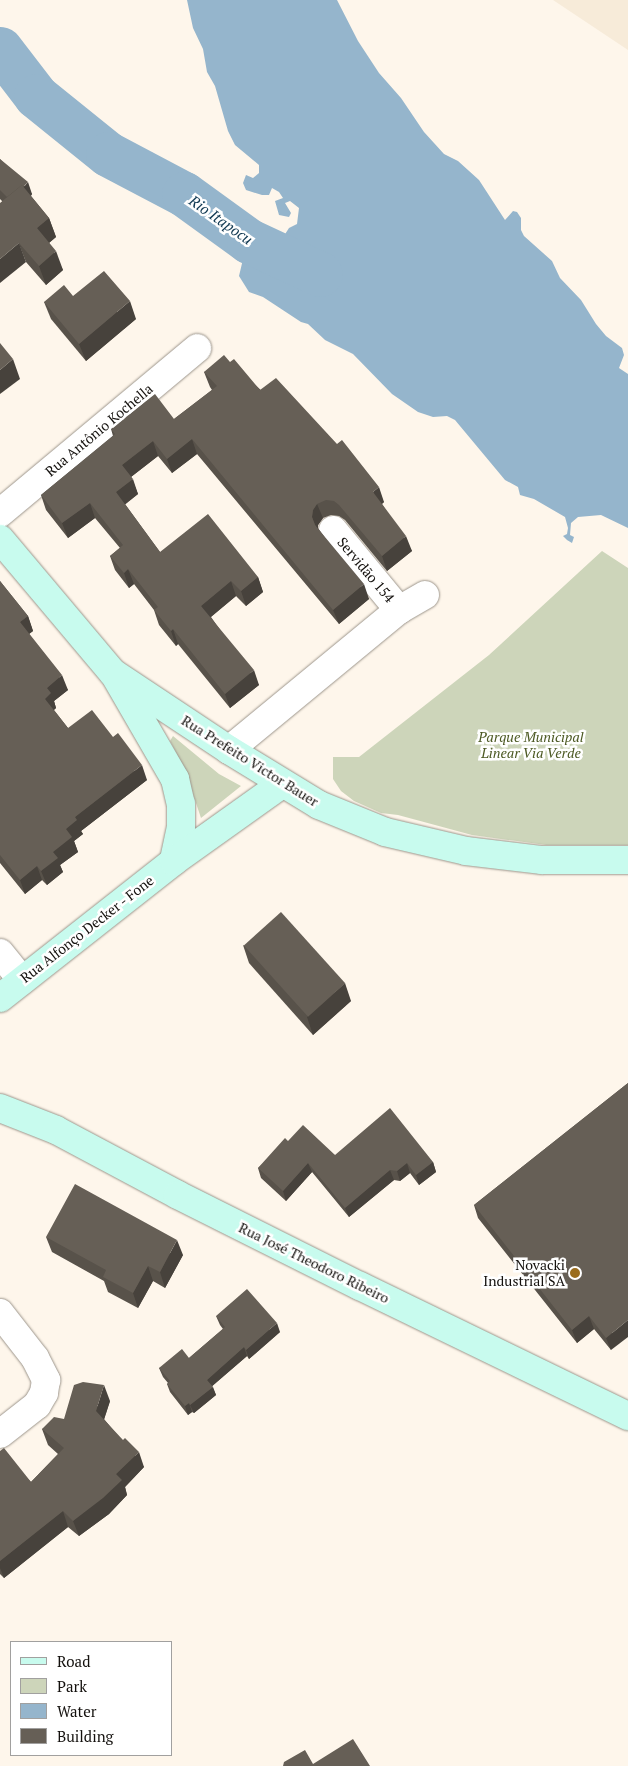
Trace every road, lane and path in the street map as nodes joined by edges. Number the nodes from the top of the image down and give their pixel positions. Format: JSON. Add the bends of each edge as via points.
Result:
{"nodes":[{"id":1,"x":198,"y":348,"type":"dead end"},
{"id":2,"x":0,"y":513,"type":"edge"},
{"id":3,"x":333,"y":530,"type":"dead end"},
{"id":4,"x":0,"y":539,"type":"edge"},
{"id":5,"x":426,"y":595,"type":"dead end"},
{"id":6,"x":398,"y":610,"type":"junction"},
{"id":7,"x":113,"y":673,"type":"junction"},
{"id":8,"x":229,"y":750,"type":"junction"},
{"id":9,"x":282,"y":784,"type":"junction"},
{"id":10,"x":628,"y":860,"type":"edge"},
{"id":11,"x":174,"y":861,"type":"junction"},
{"id":12,"x":0,"y":953,"type":"edge"},
{"id":13,"x":22,"y":980,"type":"junction"},
{"id":14,"x":0,"y":998,"type":"edge"},
{"id":15,"x":0,"y":1108,"type":"edge"},
{"id":16,"x":0,"y":1312,"type":"edge"},
{"id":17,"x":628,"y":1416,"type":"edge"},
{"id":18,"x":0,"y":1434,"type":"edge"}],
"edges":[{"from":1,"to":2,"type":"street","name":"Rua Antônio Kochella"},
{"from":3,"to":6,"type":"street","name":"Servidão 154"},
{"from":4,"to":7,"type":"main road","name":"Rua Prefeito Victor Bauer"},
{"from":5,"to":6,"type":"street"},
{"from":6,"to":8,"type":"street"},
{"from":7,"to":8,"type":"main road","name":"Rua Prefeito Victor Bauer"},
{"from":7,"to":11,"type":"main road","via":[[175,779],[181,804],[181,827]]},
{"from":8,"to":9,"type":"main road","name":"Rua Prefeito Victor Bauer"},
{"from":9,"to":10,"type":"main road","name":"Rua Prefeito Victor Bauer","via":[[319,806],[385,832],[466,851],[542,860]]},
{"from":9,"to":11,"type":"main road","name":"Rua Alfonço Decker - Fone"},
{"from":11,"to":13,"type":"main road","name":"Rua Alfonço Decker - Fone"},
{"from":12,"to":13,"type":"street"},
{"from":13,"to":14,"type":"main road","name":"Rua Alfonço Decker - Fone"},
{"from":15,"to":17,"type":"main road","name":"Rua José Theodoro Ribeiro","via":[[56,1130],[178,1195]]},
{"from":16,"to":18,"type":"street","via":[[35,1358],[46,1380],[44,1393],[37,1404]]}]}
